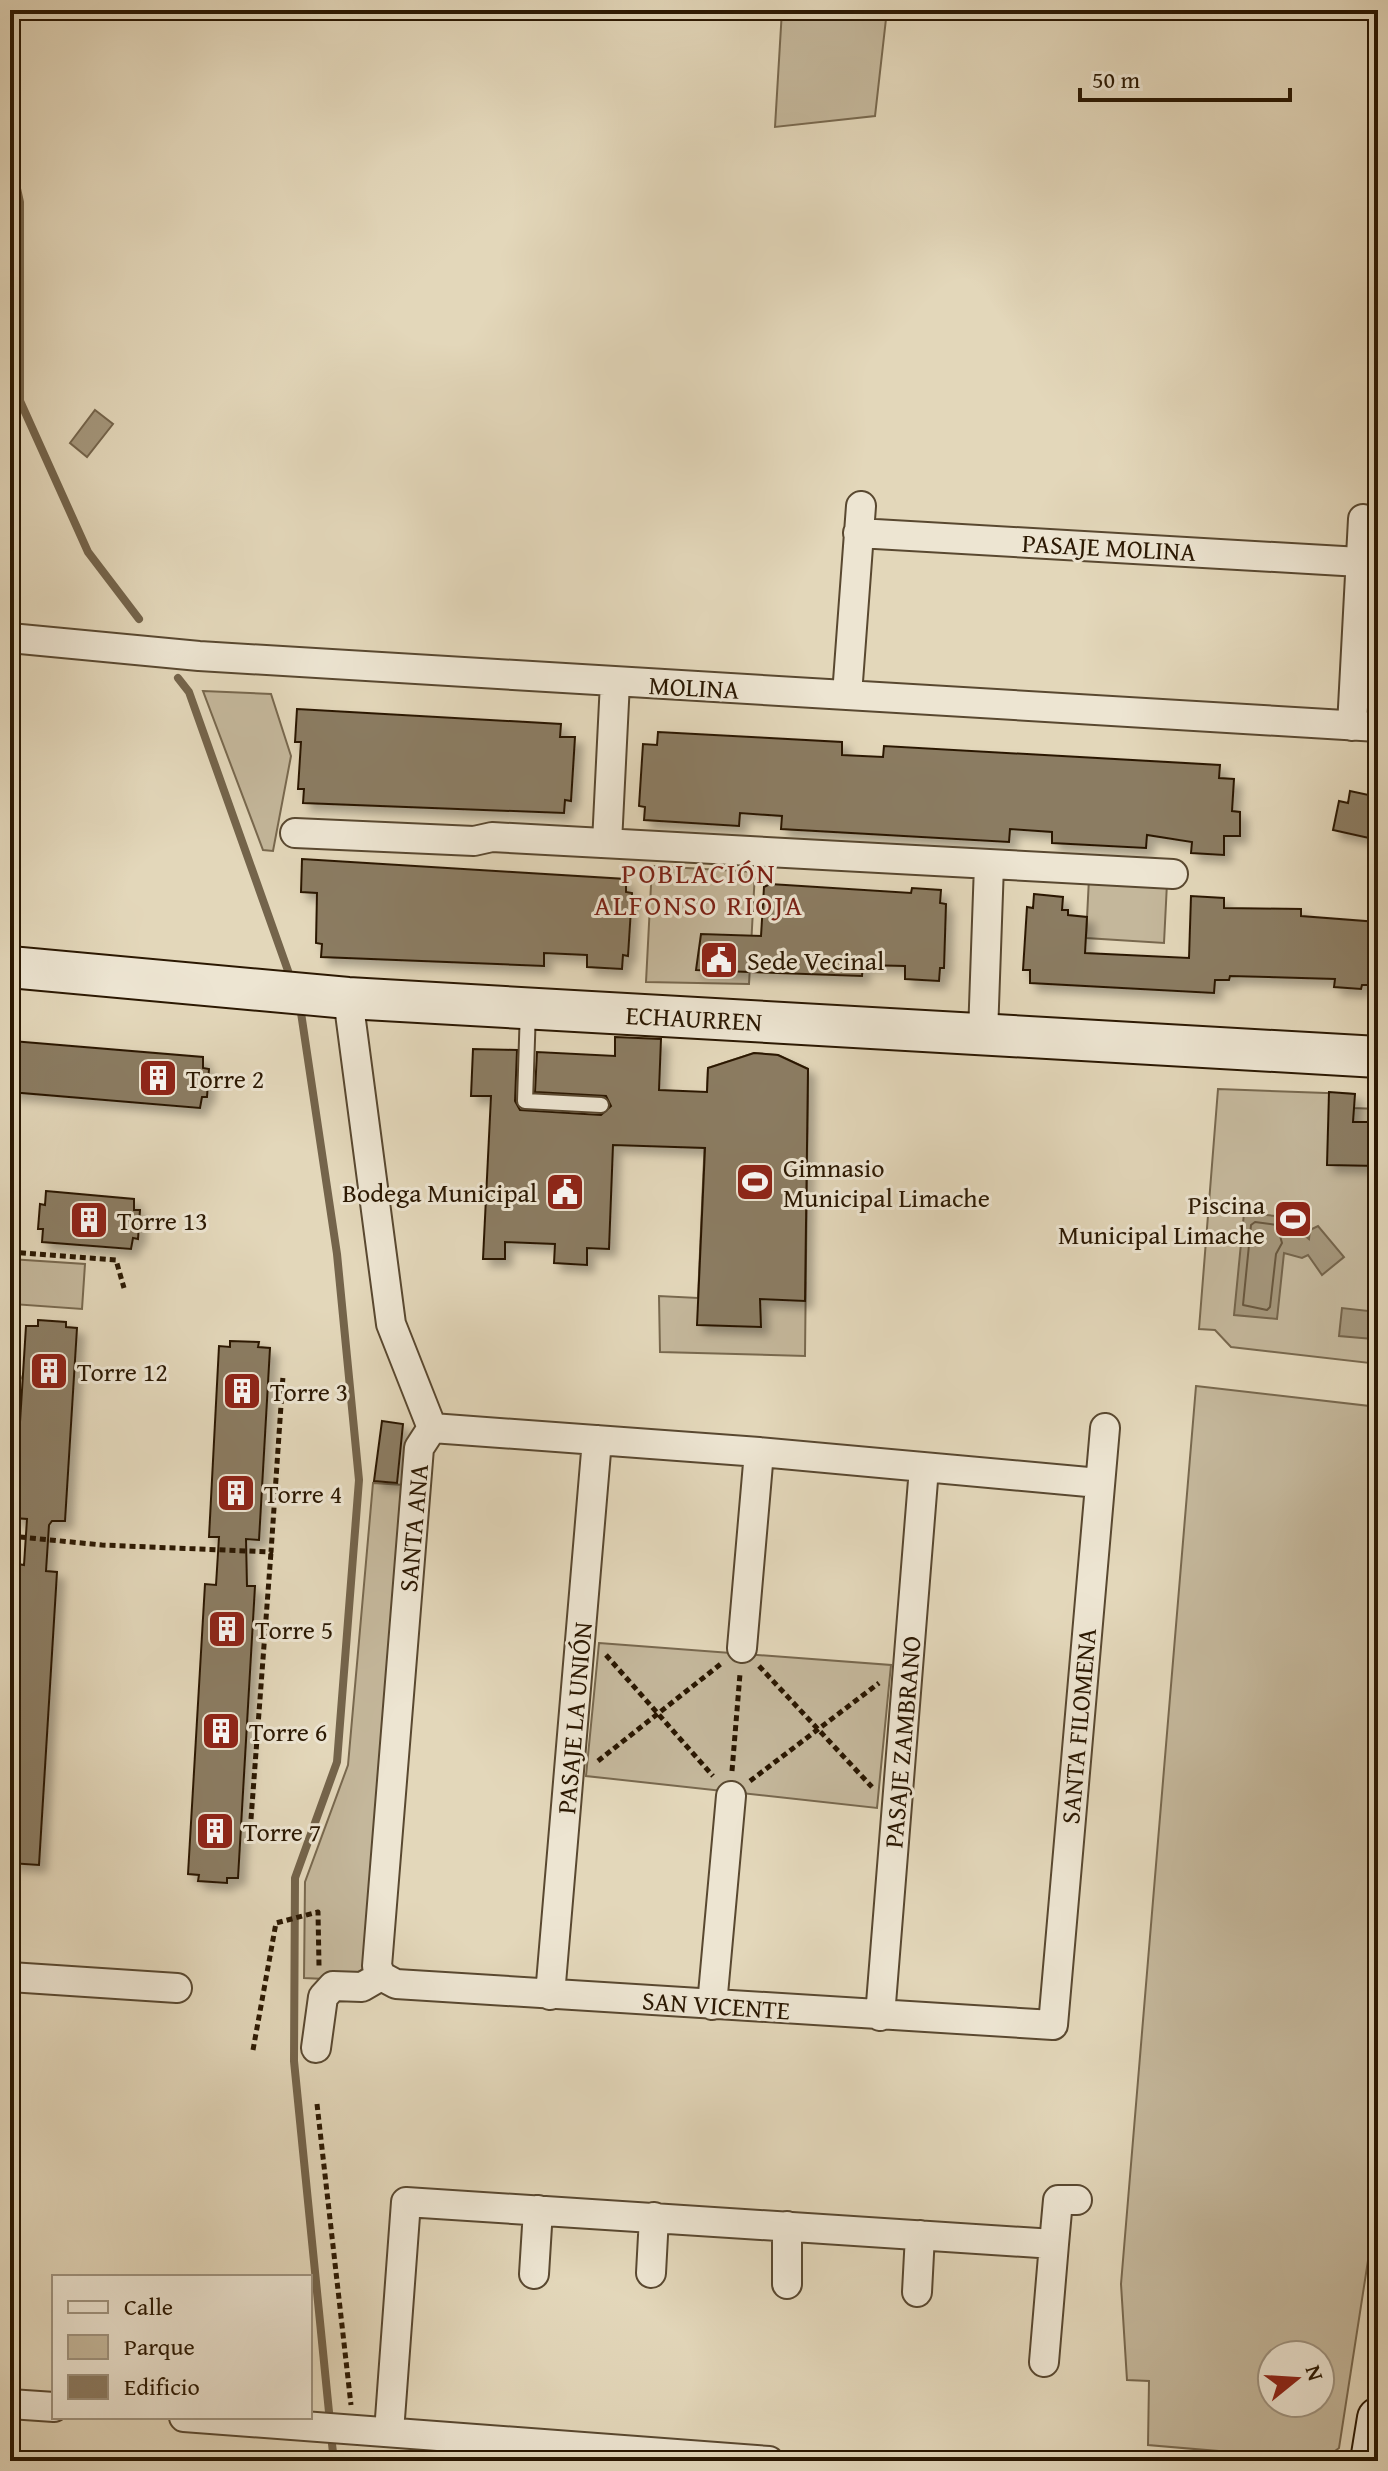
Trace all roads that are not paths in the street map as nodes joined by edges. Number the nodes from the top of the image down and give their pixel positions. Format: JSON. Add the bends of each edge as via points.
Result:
{"nodes":[{"id":1,"x":1363,"y":519,"type":"dead end"},
{"id":2,"x":1360,"y":562,"type":"junction"},
{"id":3,"x":10,"y":638,"type":"edge"},
{"id":4,"x":615,"y":682,"type":"junction"},
{"id":5,"x":847,"y":695,"type":"junction"},
{"id":6,"x":1365,"y":726,"type":"edge"},
{"id":7,"x":295,"y":833,"type":"dead end"},
{"id":8,"x":607,"y":843,"type":"junction"},
{"id":9,"x":989,"y":865,"type":"junction"},
{"id":10,"x":1173,"y":874,"type":"dead end"},
{"id":11,"x":10,"y":967,"type":"edge"},
{"id":12,"x":329,"y":996,"type":"junction"},
{"id":13,"x":528,"y":1008,"type":"junction"},
{"id":14,"x":983,"y":1034,"type":"junction"},
{"id":15,"x":1378,"y":1057,"type":"edge"},
{"id":16,"x":601,"y":1105,"type":"dead end"},
{"id":17,"x":432,"y":1428,"type":"junction"},
{"id":18,"x":1105,"y":1428,"type":"dead end"},
{"id":19,"x":597,"y":1440,"type":"junction"},
{"id":20,"x":759,"y":1452,"type":"junction"},
{"id":21,"x":924,"y":1468,"type":"junction"},
{"id":22,"x":1099,"y":1483,"type":"junction"},
{"id":23,"x":742,"y":1648,"type":"road end"},
{"id":24,"x":731,"y":1796,"type":"road end"},
{"id":25,"x":381,"y":1976,"type":"junction"},
{"id":26,"x":10,"y":1977,"type":"edge"},
{"id":27,"x":177,"y":1988,"type":"dead end"},
{"id":28,"x":550,"y":1995,"type":"junction"},
{"id":29,"x":712,"y":2005,"type":"junction"},
{"id":30,"x":880,"y":2016,"type":"junction"},
{"id":31,"x":1053,"y":2025,"type":"joint"},
{"id":32,"x":316,"y":2048,"type":"dead end"},
{"id":33,"x":1077,"y":2200,"type":"dead end"},
{"id":34,"x":538,"y":2210,"type":"junction"},
{"id":35,"x":654,"y":2217,"type":"junction"},
{"id":36,"x":787,"y":2226,"type":"junction"},
{"id":37,"x":920,"y":2235,"type":"junction"},
{"id":38,"x":1054,"y":2244,"type":"junction"},
{"id":39,"x":651,"y":2273,"type":"dead end"},
{"id":40,"x":534,"y":2274,"type":"dead end"},
{"id":41,"x":787,"y":2284,"type":"dead end"},
{"id":42,"x":917,"y":2292,"type":"dead end"},
{"id":43,"x":1044,"y":2362,"type":"dead end"},
{"id":44,"x":10,"y":2404,"type":"edge"},
{"id":45,"x":52,"y":2407,"type":"edge"},
{"id":46,"x":1378,"y":2418,"type":"edge"},
{"id":47,"x":210,"y":2419,"type":"edge"},
{"id":48,"x":389,"y":2432,"type":"junction"},
{"id":49,"x":769,"y":2461,"type":"edge"},
{"id":50,"x":1371,"y":2461,"type":"edge"}],
"edges":[{"from":1,"to":2,"type":"street"},
{"from":2,"to":5,"type":"street","name":"PASAJE MOLINA","via":[[860,519]]},
{"from":2,"to":6,"type":"street"},
{"from":3,"to":4,"type":"street","name":"MOLINA","via":[[199,656]]},
{"from":4,"to":5,"type":"street","name":"MOLINA"},
{"from":4,"to":8,"type":"street"},
{"from":5,"to":6,"type":"street","name":"MOLINA"},
{"from":7,"to":8,"type":"street"},
{"from":8,"to":9,"type":"street"},
{"from":9,"to":10,"type":"street"},
{"from":9,"to":14,"type":"street"},
{"from":11,"to":12,"type":"street","name":"ECHAURREN"},
{"from":12,"to":13,"type":"street","name":"ECHAURREN"},
{"from":12,"to":17,"type":"street","name":"SANTA ANA","via":[[391,1324]]},
{"from":13,"to":14,"type":"street","name":"ECHAURREN"},
{"from":13,"to":16,"type":"lane","via":[[525,1101]]},
{"from":14,"to":15,"type":"street","name":"ECHAURREN"},
{"from":17,"to":19,"type":"street"},
{"from":17,"to":25,"type":"street","name":"SANTA ANA","via":[[419,1448],[377,1966]]},
{"from":18,"to":22,"type":"street","name":"SANTA FILOMENA"},
{"from":19,"to":20,"type":"street"},
{"from":19,"to":28,"type":"street","name":"PASAJE LA UNIÓN"},
{"from":20,"to":21,"type":"street"},
{"from":20,"to":23,"type":"street"},
{"from":21,"to":22,"type":"street"},
{"from":21,"to":30,"type":"street","name":"PASAJE ZAMBRANO"},
{"from":22,"to":31,"type":"street","name":"SANTA FILOMENA"},
{"from":24,"to":29,"type":"street"},
{"from":25,"to":28,"type":"street","name":"SAN VICENTE","via":[[396,1984]]},
{"from":25,"to":32,"type":"street","via":[[362,1987],[333,1986],[328,1991]]},
{"from":26,"to":27,"type":"street"},
{"from":28,"to":29,"type":"street","name":"SAN VICENTE"},
{"from":29,"to":30,"type":"street","name":"SAN VICENTE"},
{"from":30,"to":31,"type":"street","name":"SAN VICENTE"},
{"from":33,"to":38,"type":"street","via":[[1058,2200]]},
{"from":34,"to":35,"type":"street"},
{"from":34,"to":40,"type":"street"},
{"from":34,"to":48,"type":"street","via":[[406,2202]]},
{"from":35,"to":36,"type":"street"},
{"from":35,"to":39,"type":"street"},
{"from":36,"to":37,"type":"street"},
{"from":36,"to":41,"type":"street"},
{"from":37,"to":38,"type":"street"},
{"from":37,"to":42,"type":"street"},
{"from":38,"to":43,"type":"street"},
{"from":44,"to":45,"type":"street"},
{"from":46,"to":50,"type":"street"},
{"from":47,"to":48,"type":"street"},
{"from":48,"to":49,"type":"street"}]}
